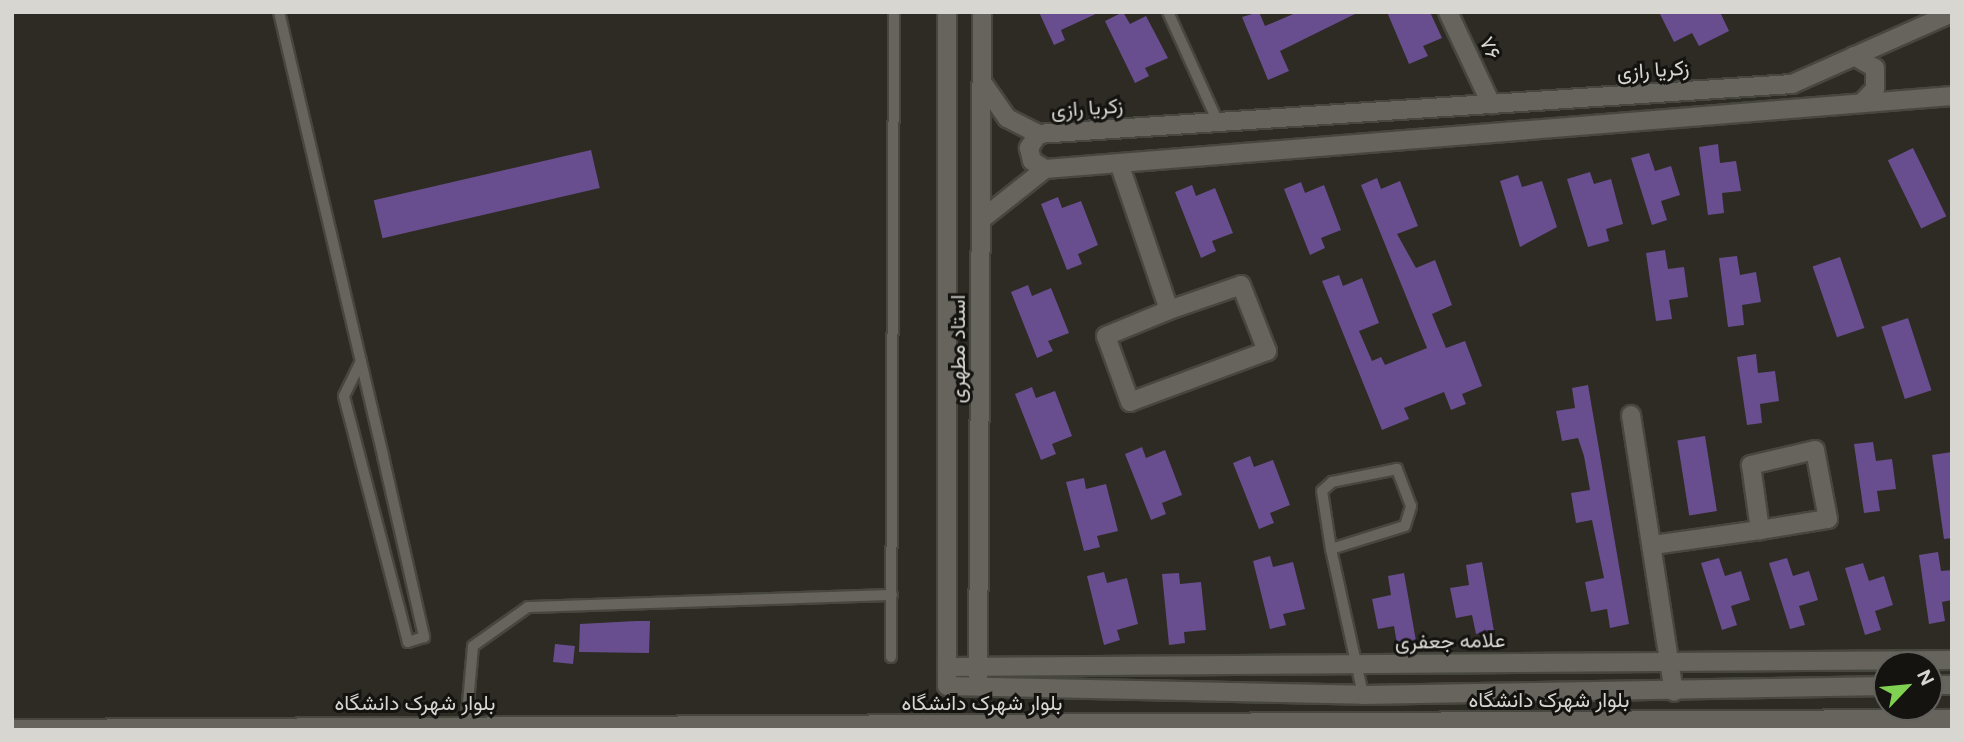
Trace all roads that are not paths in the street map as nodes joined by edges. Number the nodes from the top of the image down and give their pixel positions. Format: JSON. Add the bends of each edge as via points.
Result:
{"nodes":[{"id":1,"x":279,"y":12,"type":"edge"},
{"id":2,"x":894,"y":12,"type":"edge"},
{"id":3,"x":947,"y":12,"type":"edge"},
{"id":4,"x":982,"y":12,"type":"edge"},
{"id":5,"x":1168,"y":12,"type":"edge"},
{"id":6,"x":1448,"y":12,"type":"edge"},
{"id":7,"x":1952,"y":13,"type":"edge"},
{"id":8,"x":1854,"y":56,"type":"junction"},
{"id":9,"x":982,"y":82,"type":"junction"},
{"id":10,"x":1952,"y":96,"type":"edge"},
{"id":11,"x":1864,"y":102,"type":"junction"},
{"id":12,"x":1491,"y":104,"type":"junction"},
{"id":13,"x":1455,"y":106,"type":"junction"},
{"id":14,"x":1218,"y":122,"type":"junction"},
{"id":15,"x":1166,"y":125,"type":"junction"},
{"id":16,"x":1456,"y":133,"type":"junction"},
{"id":17,"x":1038,"y":134,"type":"junction"},
{"id":18,"x":1169,"y":158,"type":"junction"},
{"id":19,"x":1119,"y":163,"type":"junction"},
{"id":20,"x":1045,"y":169,"type":"junction"},
{"id":21,"x":982,"y":219,"type":"junction"},
{"id":22,"x":1169,"y":310,"type":"junction"},
{"id":23,"x":361,"y":361,"type":"junction"},
{"id":24,"x":1631,"y":415,"type":"dead end"},
{"id":25,"x":1760,"y":530,"type":"junction"},
{"id":26,"x":1653,"y":545,"type":"junction"},
{"id":27,"x":1331,"y":549,"type":"junction"},
{"id":28,"x":891,"y":595,"type":"junction"},
{"id":29,"x":891,"y":657,"type":"dead end"},
{"id":30,"x":1952,"y":660,"type":"edge"},
{"id":31,"x":1674,"y":661,"type":"junction"},
{"id":32,"x":1356,"y":664,"type":"junction"},
{"id":33,"x":948,"y":667,"type":"junction"},
{"id":34,"x":978,"y":668,"type":"junction"},
{"id":35,"x":1873,"y":686,"type":"edge"},
{"id":36,"x":979,"y":687,"type":"junction"},
{"id":37,"x":1674,"y":692,"type":"junction"},
{"id":38,"x":1363,"y":695,"type":"junction"},
{"id":39,"x":1952,"y":719,"type":"edge"},
{"id":40,"x":466,"y":726,"type":"junction"},
{"id":41,"x":12,"y":729,"type":"edge"},
{"id":42,"x":165,"y":729,"type":"edge"}],
"edges":[{"from":1,"to":23,"type":"lane"},
{"from":2,"to":28,"type":"lane"},
{"from":3,"to":33,"type":"street","name":"استاد مطهری"},
{"from":4,"to":9,"type":"street","name":"استاد مطهری"},
{"from":5,"to":14,"type":"lane"},
{"from":6,"to":12,"type":"street","name":"۷۶"},
{"from":7,"to":8,"type":"street","name":"زکریا رازی"},
{"from":8,"to":11,"type":"street","via":[[1875,68],[1875,89]]},
{"from":8,"to":12,"type":"street","name":"زکریا رازی","via":[[1792,84]]},
{"from":9,"to":17,"type":"street","via":[[1007,118]]},
{"from":9,"to":21,"type":"street","name":"استاد مطهری"},
{"from":10,"to":11,"type":"street"},
{"from":11,"to":16,"type":"street"},
{"from":12,"to":13,"type":"street","name":"زکریا رازی"},
{"from":13,"to":14,"type":"street","name":"زکریا رازی"},
{"from":13,"to":16,"type":"street"},
{"from":14,"to":15,"type":"street","name":"زکریا رازی"},
{"from":15,"to":17,"type":"street","name":"زکریا رازی"},
{"from":15,"to":18,"type":"street"},
{"from":16,"to":18,"type":"street"},
{"from":17,"to":20,"type":"street","name":"زکریا رازی","via":[[1029,148],[1032,160]]},
{"from":18,"to":19,"type":"street"},
{"from":19,"to":20,"type":"street"},
{"from":19,"to":22,"type":"street"},
{"from":20,"to":21,"type":"street"},
{"from":21,"to":34,"type":"street","name":"استاد مطهری"},
{"from":22,"to":22,"type":"street","via":[[1241,285],[1267,351],[1130,402],[1106,336]]},
{"from":23,"to":23,"type":"lane","via":[[424,637],[408,642],[344,396]]},
{"from":24,"to":26,"type":"street"},
{"from":25,"to":25,"type":"street","via":[[1828,519],[1815,450],[1751,465]]},
{"from":25,"to":26,"type":"street"},
{"from":26,"to":31,"type":"street"},
{"from":27,"to":27,"type":"lane","via":[[1405,526],[1411,506],[1397,469],[1325,486]]},
{"from":27,"to":32,"type":"lane"},
{"from":28,"to":29,"type":"lane"},
{"from":28,"to":40,"type":"lane","via":[[528,607],[473,646]]},
{"from":30,"to":31,"type":"street","name":"علامه جعفری"},
{"from":31,"to":32,"type":"street","name":"علامه جعفری"},
{"from":31,"to":37,"type":"street"},
{"from":32,"to":34,"type":"street","name":"علامه جعفری"},
{"from":32,"to":38,"type":"lane"},
{"from":33,"to":34,"type":"street","name":"علامه جعفری"},
{"from":33,"to":36,"type":"street","name":"استاد مطهری","via":[[947,686]]},
{"from":34,"to":36,"type":"street","name":"استاد مطهری"},
{"from":35,"to":37,"type":"street"},
{"from":36,"to":38,"type":"street"},
{"from":37,"to":38,"type":"street"},
{"from":39,"to":40,"type":"street","name":"بلوار شهرک دانشگاه"},
{"from":40,"to":42,"type":"street","name":"بلوار شهرک دانشگاه"},
{"from":41,"to":42,"type":"street","name":"بلوار شهرک دانشگاه"}]}
